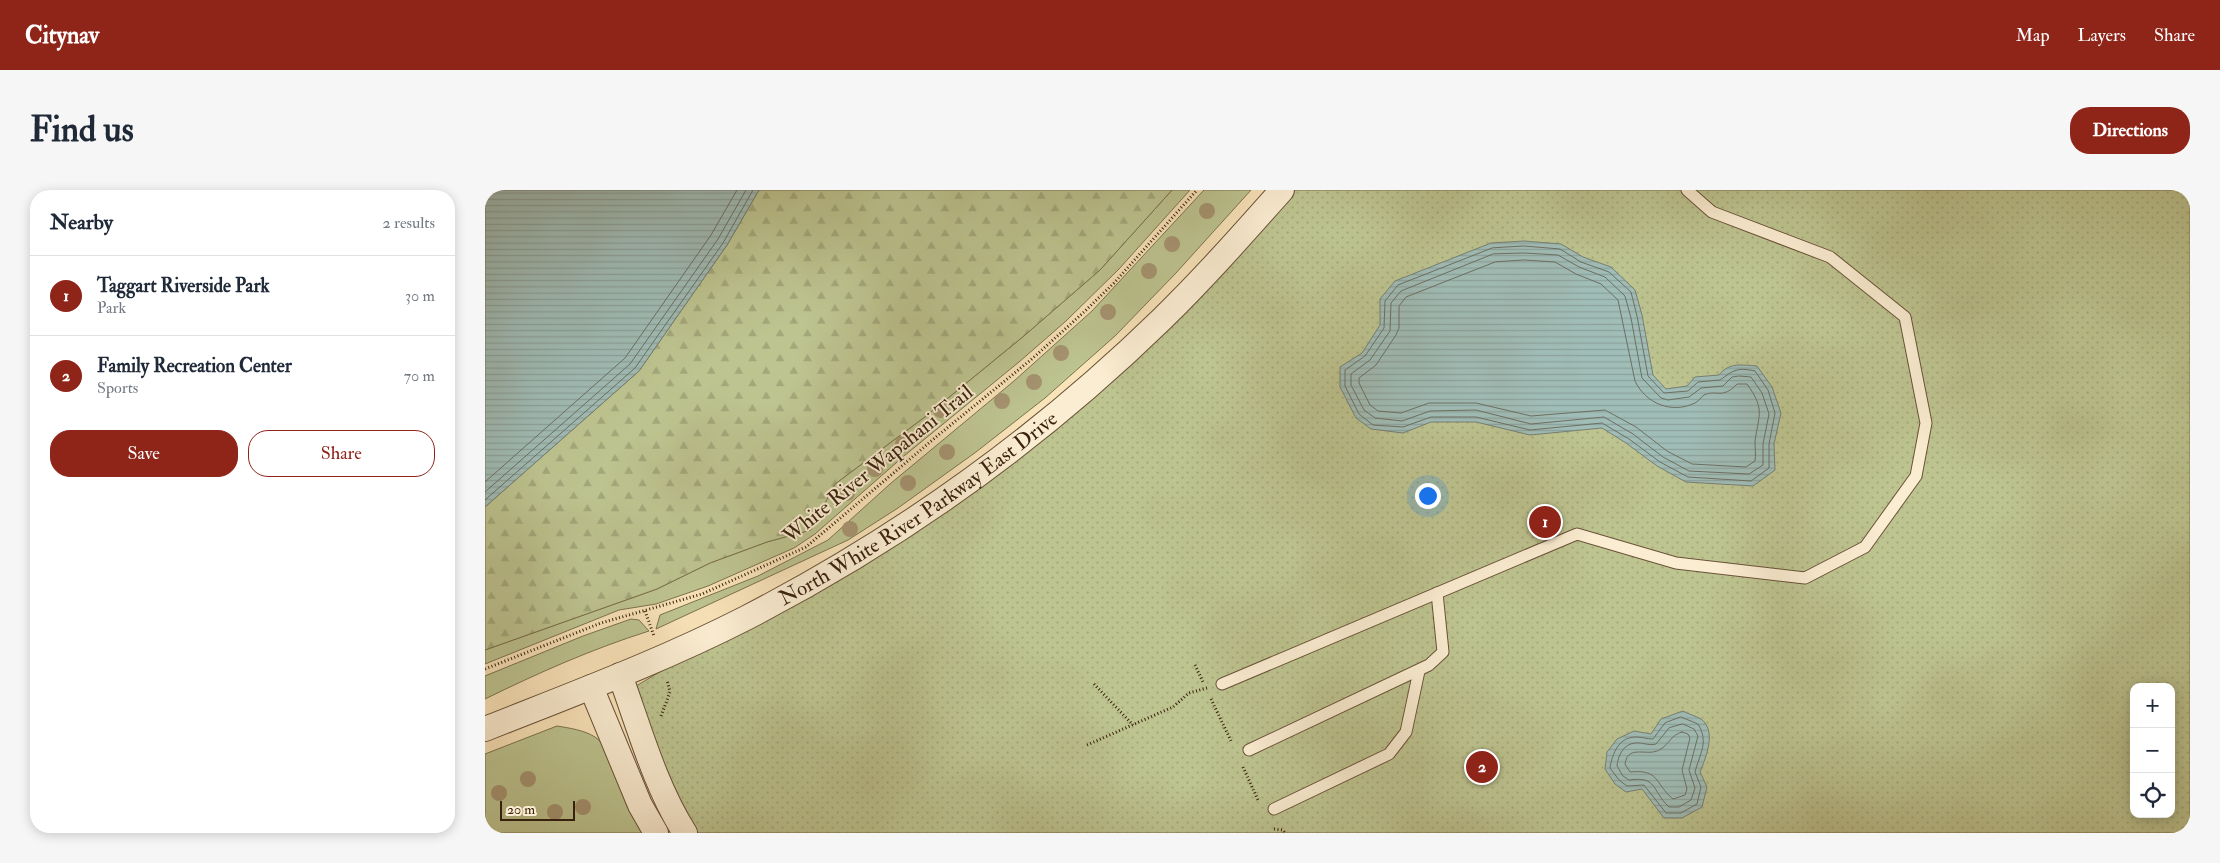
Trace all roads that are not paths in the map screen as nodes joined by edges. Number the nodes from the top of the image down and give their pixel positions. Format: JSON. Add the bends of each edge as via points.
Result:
{"nodes":[{"id":1,"x":1282,"y":190,"type":"edge"},
{"id":2,"x":1687,"y":190,"type":"edge"},
{"id":3,"x":1437,"y":593,"type":"junction"},
{"id":4,"x":1419,"y":672,"type":"junction"},
{"id":5,"x":620,"y":675,"type":"junction"},
{"id":6,"x":1223,"y":684,"type":"road end"},
{"id":7,"x":591,"y":687,"type":"junction"},
{"id":8,"x":485,"y":729,"type":"edge"},
{"id":9,"x":1249,"y":750,"type":"dead end"},
{"id":10,"x":1274,"y":809,"type":"dead end"},
{"id":11,"x":655,"y":833,"type":"edge"},
{"id":12,"x":685,"y":833,"type":"edge"}],
"edges":[{"from":1,"to":5,"type":"street","name":"North White River Parkway East Drive","via":[[1146,335],[1061,410],[967,483],[849,561],[792,594],[701,640]]},
{"from":2,"to":3,"type":"lane","via":[[1712,212],[1830,257],[1905,317],[1926,423],[1916,476],[1865,547],[1805,578],[1676,563],[1577,534]]},
{"from":3,"to":4,"type":"lane","via":[[1443,652]]},
{"from":3,"to":6,"type":"lane"},
{"from":4,"to":9,"type":"lane"},
{"from":4,"to":10,"type":"lane","via":[[1406,732],[1389,754]]},
{"from":5,"to":7,"type":"street","name":"North White River Parkway East Drive"},
{"from":5,"to":12,"type":"street","via":[[669,805]]},
{"from":7,"to":8,"type":"street","name":"North White River Parkway East Drive"},
{"from":7,"to":11,"type":"street"}]}
